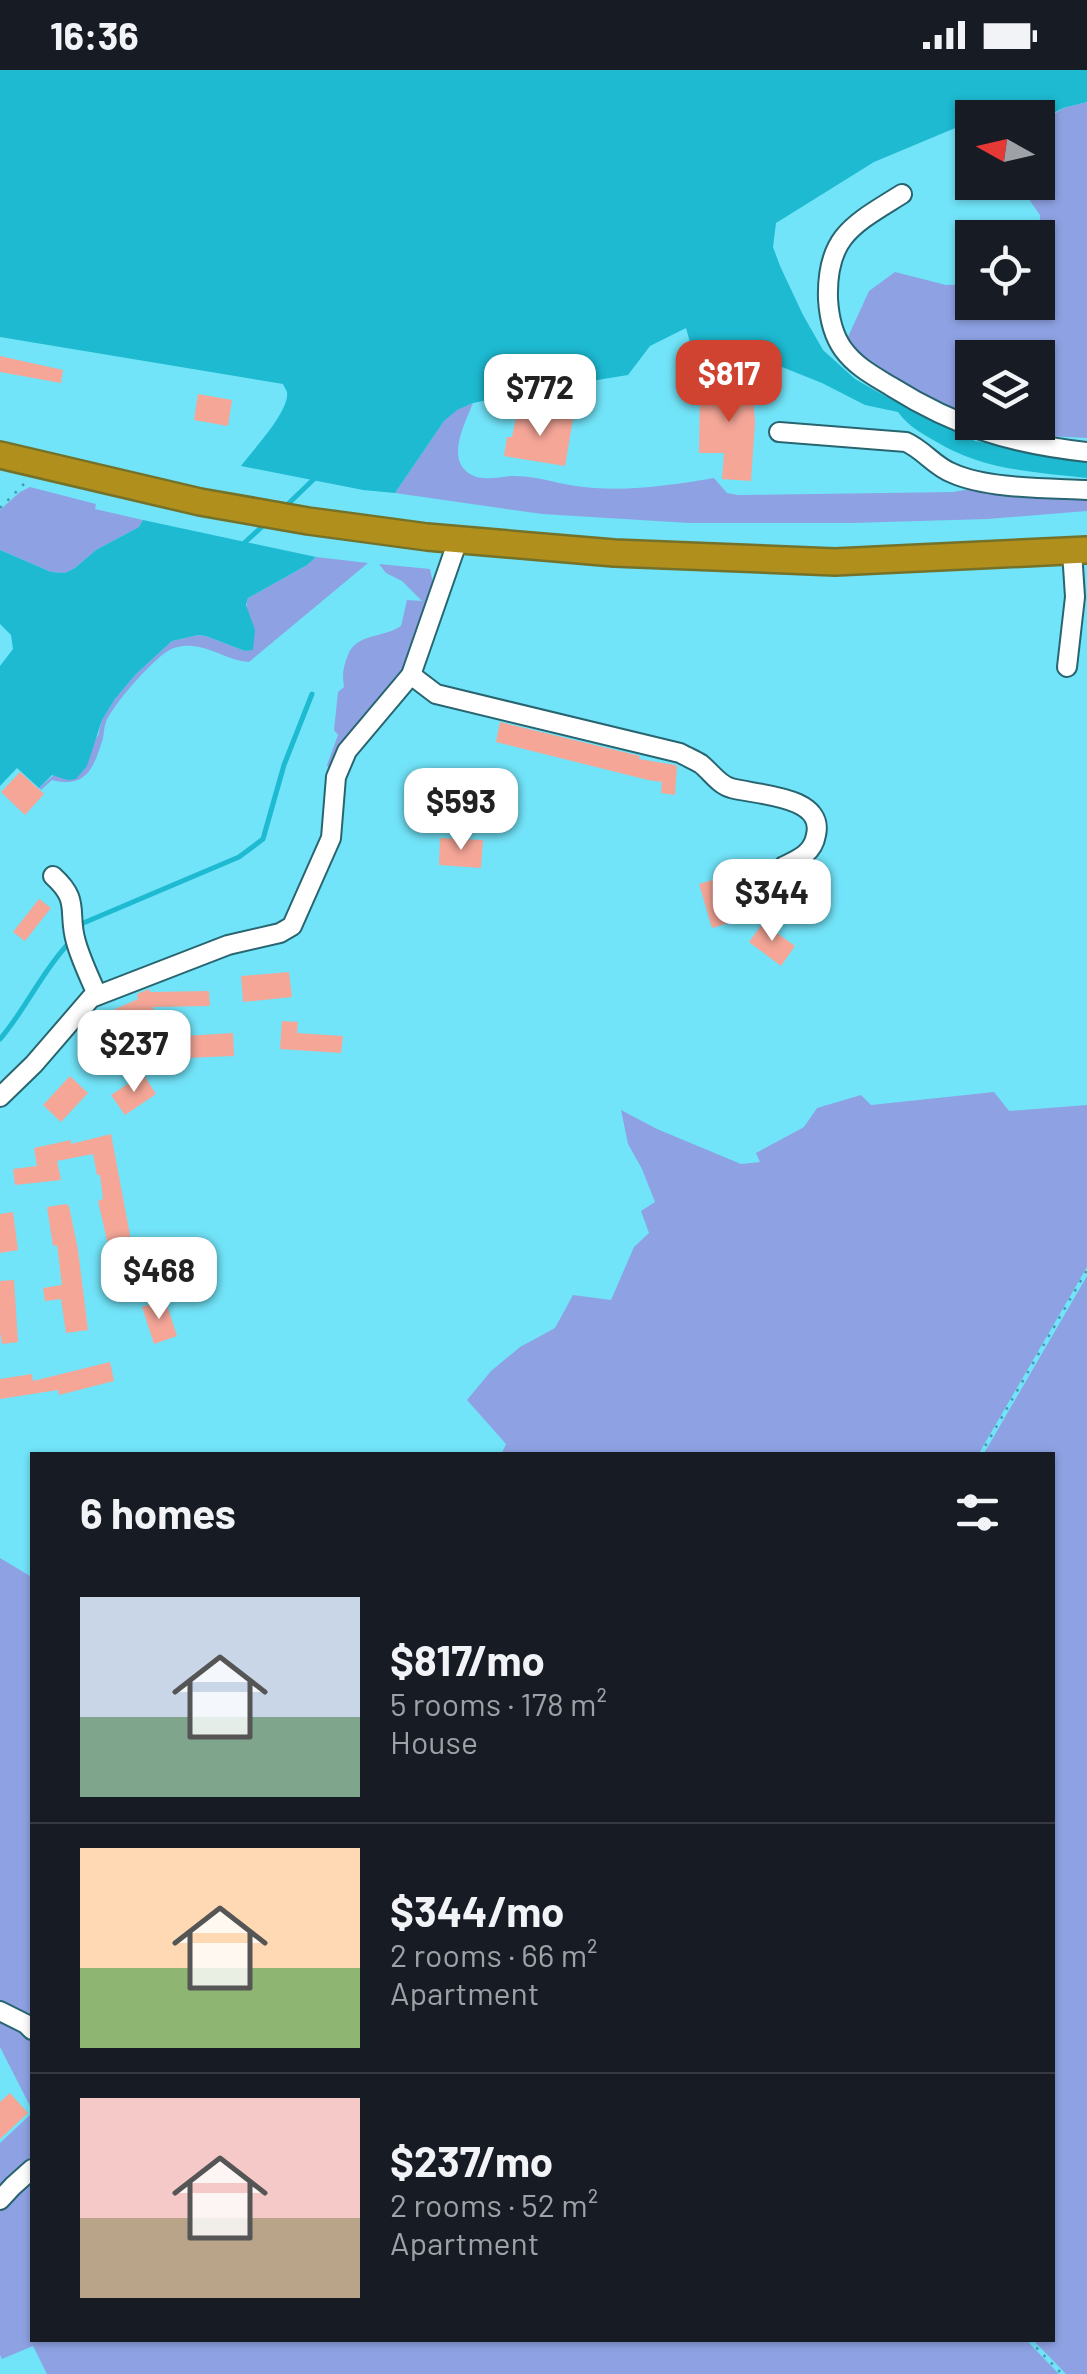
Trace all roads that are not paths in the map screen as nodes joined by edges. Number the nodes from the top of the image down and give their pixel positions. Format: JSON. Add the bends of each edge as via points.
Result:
{"nodes":[{"id":1,"x":902,"y":194,"type":"dead end"},
{"id":2,"x":778,"y":432,"type":"dead end"},
{"id":3,"x":1087,"y":452,"type":"edge"},
{"id":4,"x":0,"y":454,"type":"edge"},
{"id":5,"x":1087,"y":490,"type":"edge"},
{"id":6,"x":458,"y":540,"type":"junction"},
{"id":7,"x":1080,"y":550,"type":"edge"},
{"id":8,"x":1067,"y":666,"type":"dead end"},
{"id":9,"x":410,"y":675,"type":"junction"},
{"id":10,"x":784,"y":866,"type":"dead end"},
{"id":11,"x":53,"y":876,"type":"dead end"},
{"id":12,"x":97,"y":995,"type":"junction"},
{"id":13,"x":0,"y":1097,"type":"edge"},
{"id":14,"x":0,"y":2011,"type":"edge"},
{"id":15,"x":30,"y":2028,"type":"edge"},
{"id":16,"x":30,"y":2171,"type":"edge"},
{"id":17,"x":0,"y":2200,"type":"edge"}],
"edges":[{"from":1,"to":3,"type":"street","via":[[856,222],[827,271],[828,307],[844,350],[902,393],[978,431]]},
{"from":2,"to":5,"type":"street","via":[[906,442],[951,473]]},
{"from":4,"to":6,"type":"highway","via":[[200,502]]},
{"from":6,"to":7,"type":"highway","via":[[835,562]]},
{"from":6,"to":9,"type":"street"},
{"from":7,"to":8,"type":"street"},
{"from":9,"to":10,"type":"street","via":[[436,694],[680,753],[727,788],[790,800],[817,823],[816,837],[810,850]]},
{"from":9,"to":12,"type":"street","via":[[347,751],[336,777],[330,838],[292,926]]},
{"from":11,"to":12,"type":"street","via":[[68,889],[76,942]]},
{"from":12,"to":13,"type":"street"},
{"from":14,"to":15,"type":"street"},
{"from":16,"to":17,"type":"street"}]}
